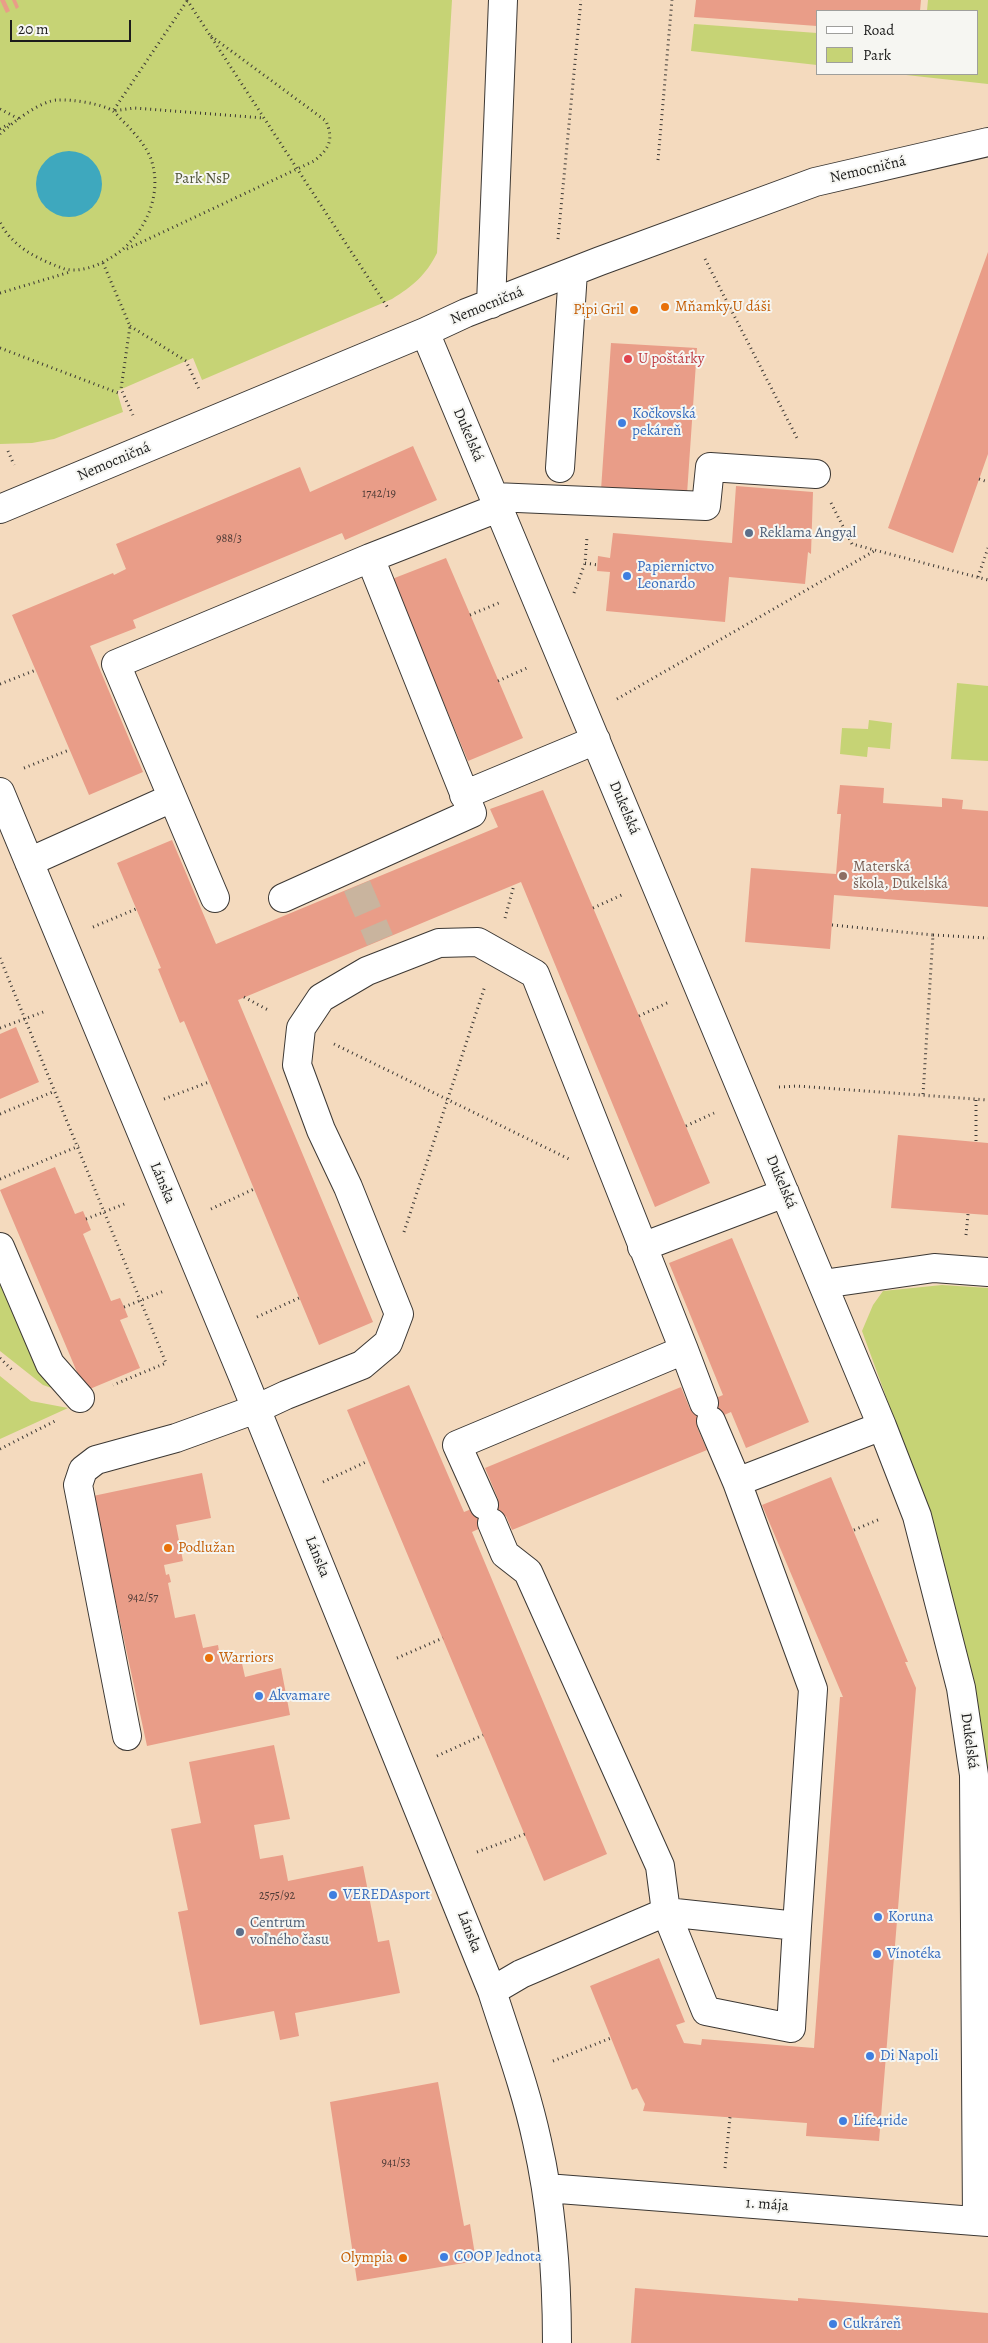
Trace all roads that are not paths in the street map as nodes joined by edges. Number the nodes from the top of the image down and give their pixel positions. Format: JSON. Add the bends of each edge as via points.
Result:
{"nodes":[{"id":1,"x":503,"y":0,"type":"edge"},
{"id":2,"x":988,"y":142,"type":"edge"},
{"id":3,"x":572,"y":272,"type":"junction"},
{"id":4,"x":491,"y":304,"type":"junction"},
{"id":5,"x":425,"y":332,"type":"junction"},
{"id":6,"x":560,"y":468,"type":"dead end"},
{"id":7,"x":816,"y":474,"type":"dead end"},
{"id":8,"x":496,"y":503,"type":"junction"},
{"id":9,"x":0,"y":509,"type":"edge"},
{"id":10,"x":370,"y":558,"type":"junction"},
{"id":11,"x":591,"y":728,"type":"junction"},
{"id":12,"x":0,"y":792,"type":"edge"},
{"id":13,"x":464,"y":795,"type":"junction"},
{"id":14,"x":172,"y":798,"type":"junction"},
{"id":15,"x":29,"y":862,"type":"junction"},
{"id":16,"x":215,"y":898,"type":"dead end"},
{"id":17,"x":283,"y":898,"type":"dead end"},
{"id":18,"x":785,"y":1193,"type":"junction"},
{"id":19,"x":0,"y":1247,"type":"edge"},
{"id":20,"x":642,"y":1247,"type":"junction"},
{"id":21,"x":988,"y":1272,"type":"edge"},
{"id":22,"x":823,"y":1284,"type":"junction"},
{"id":23,"x":684,"y":1350,"type":"junction"},
{"id":24,"x":80,"y":1398,"type":"road end"},
{"id":25,"x":256,"y":1409,"type":"junction"},
{"id":26,"x":882,"y":1426,"type":"junction"},
{"id":27,"x":737,"y":1482,"type":"junction"},
{"id":28,"x":127,"y":1736,"type":"dead end"},
{"id":29,"x":666,"y":1912,"type":"junction"},
{"id":30,"x":797,"y":1926,"type":"junction"},
{"id":31,"x":492,"y":1991,"type":"junction"},
{"id":32,"x":546,"y":2188,"type":"junction"},
{"id":33,"x":982,"y":2221,"type":"edge"},
{"id":34,"x":557,"y":2343,"type":"edge"}],
"edges":[{"from":1,"to":4,"type":"street"},
{"from":2,"to":3,"type":"street","name":"Nemocničná","via":[[815,182]]},
{"from":3,"to":4,"type":"street","name":"Nemocničná"},
{"from":3,"to":6,"type":"street"},
{"from":4,"to":5,"type":"street","name":"Nemocničná"},
{"from":5,"to":8,"type":"street","name":"Dukelská"},
{"from":5,"to":9,"type":"street","name":"Nemocničná"},
{"from":7,"to":8,"type":"street","via":[[710,467],[706,506],[589,500]]},
{"from":8,"to":10,"type":"street"},
{"from":8,"to":11,"type":"street","name":"Dukelská"},
{"from":10,"to":13,"type":"street"},
{"from":10,"to":14,"type":"street","via":[[116,664]]},
{"from":11,"to":13,"type":"street"},
{"from":11,"to":18,"type":"street","name":"Dukelská"},
{"from":12,"to":15,"type":"street","name":"Lánska"},
{"from":13,"to":17,"type":"street","via":[[472,813],[353,877]]},
{"from":14,"to":15,"type":"street"},
{"from":14,"to":16,"type":"street"},
{"from":15,"to":25,"type":"street","name":"Lánska"},
{"from":18,"to":20,"type":"street"},
{"from":18,"to":22,"type":"street","name":"Dukelská"},
{"from":19,"to":24,"type":"street","via":[[50,1364]]},
{"from":20,"to":23,"type":"street"},
{"from":20,"to":25,"type":"street","via":[[535,974],[478,942],[439,943],[385,951],[367,971],[322,998],[301,1028],[297,1065],[399,1314],[388,1343],[362,1365]]},
{"from":21,"to":22,"type":"street","via":[[934,1268]]},
{"from":22,"to":26,"type":"street","name":"Dukelská"},
{"from":23,"to":27,"type":"street"},
{"from":23,"to":29,"type":"street","via":[[457,1445],[505,1554],[528,1572],[660,1866]]},
{"from":25,"to":28,"type":"street","via":[[176,1438],[96,1460],[83,1470],[78,1485]]},
{"from":25,"to":31,"type":"street","name":"Lánska"},
{"from":26,"to":27,"type":"street"},
{"from":26,"to":33,"type":"street","name":"Dukelská","via":[[917,1516],[961,1688],[974,1775]]},
{"from":27,"to":30,"type":"street","via":[[813,1689]]},
{"from":29,"to":30,"type":"street"},
{"from":29,"to":30,"type":"street","via":[[706,2011],[791,2028]]},
{"from":29,"to":31,"type":"street","via":[[521,1974]]},
{"from":31,"to":32,"type":"street","name":"Lánska","via":[[524,2091]]},
{"from":32,"to":33,"type":"street","name":"1. mája"},
{"from":32,"to":34,"type":"street","name":"Lánska","via":[[557,2294]]}]}
